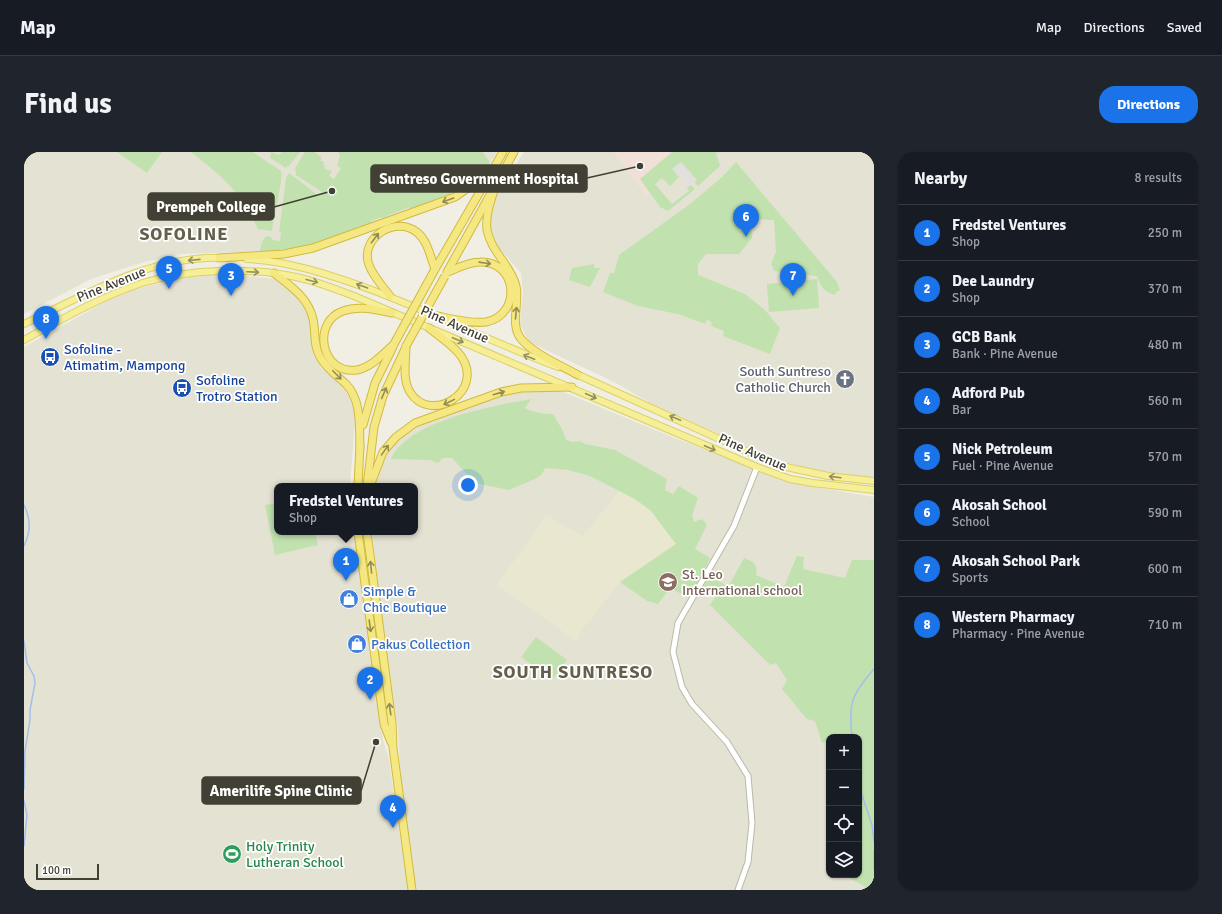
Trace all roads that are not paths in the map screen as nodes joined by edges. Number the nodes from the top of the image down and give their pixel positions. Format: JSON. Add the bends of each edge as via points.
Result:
{"nodes":[{"id":1,"x":503,"y":152,"type":"edge"},
{"id":2,"x":514,"y":152,"type":"edge"},
{"id":3,"x":492,"y":171,"type":"junction"},
{"id":4,"x":496,"y":182,"type":"junction"},
{"id":5,"x":219,"y":258,"type":"junction"},
{"id":6,"x":435,"y":270,"type":"junction"},
{"id":7,"x":274,"y":273,"type":"junction"},
{"id":8,"x":446,"y":274,"type":"junction"},
{"id":9,"x":390,"y":296,"type":"junction"},
{"id":10,"x":392,"y":313,"type":"junction"},
{"id":11,"x":437,"y":316,"type":"junction"},
{"id":12,"x":26,"y":322,"type":"edge"},
{"id":13,"x":429,"y":328,"type":"junction"},
{"id":14,"x":24,"y":340,"type":"edge"},
{"id":15,"x":394,"y":344,"type":"junction"},
{"id":16,"x":406,"y":346,"type":"junction"},
{"id":17,"x":578,"y":375,"type":"junction"},
{"id":18,"x":572,"y":387,"type":"junction"},
{"id":19,"x":360,"y":448,"type":"junction"},
{"id":20,"x":757,"y":467,"type":"junction"},
{"id":21,"x":874,"y":481,"type":"edge"},
{"id":22,"x":358,"y":483,"type":"edge"},
{"id":23,"x":368,"y":483,"type":"edge"},
{"id":24,"x":369,"y":483,"type":"edge"},
{"id":25,"x":874,"y":490,"type":"edge"},
{"id":26,"x":358,"y":535,"type":"edge"},
{"id":27,"x":367,"y":535,"type":"edge"},
{"id":28,"x":393,"y":748,"type":"junction"},
{"id":29,"x":412,"y":890,"type":"edge"},
{"id":30,"x":738,"y":890,"type":"edge"}],
"edges":[{"from":1,"to":3,"type":"highway"},
{"from":2,"to":4,"type":"highway"},
{"from":3,"to":5,"type":"highway","one_way":true,"via":[[455,197],[313,248],[284,254]]},
{"from":3,"to":6,"type":"highway"},
{"from":4,"to":8,"type":"highway"},
{"from":17,"to":4,"type":"highway","one_way":true,"via":[[532,348],[517,333],[516,286],[512,273],[492,245],[487,230]]},
{"from":9,"to":5,"type":"main road","name":"Pine Avenue","one_way":true,"via":[[296,265],[259,259]]},
{"from":5,"to":12,"type":"main road","name":"Pine Avenue","one_way":true,"via":[[153,267],[130,274]]},
{"from":9,"to":6,"type":"highway","one_way":true,"via":[[373,273],[368,260],[370,245],[381,231],[400,226],[416,232],[425,242]]},
{"from":6,"to":15,"type":"highway","bridge":true},
{"from":7,"to":10,"type":"main road","one_way":true,"via":[[321,283]]},
{"from":14,"to":7,"type":"main road","one_way":true,"via":[[93,303],[143,283],[214,271]]},
{"from":7,"to":19,"type":"highway","one_way":true,"via":[[308,304],[313,318],[315,345],[320,358],[355,398],[359,416]]},
{"from":8,"to":11,"type":"highway","one_way":true,"via":[[478,262],[489,263],[500,267],[507,274],[511,294],[505,311],[486,322]]},
{"from":8,"to":16,"type":"highway","bridge":true},
{"from":9,"to":11,"type":"main road","name":"Pine Avenue"},
{"from":10,"to":13,"type":"main road"},
{"from":10,"to":15,"type":"highway","via":[[364,308],[337,314],[323,335],[323,344],[330,361],[343,369],[357,370],[370,364]]},
{"from":17,"to":11,"type":"main road","name":"Pine Avenue","one_way":true},
{"from":13,"to":16,"type":"highway","one_way":true,"via":[[453,347],[466,366],[465,383],[460,395],[454,400],[443,405],[431,405],[410,392],[405,379]]},
{"from":13,"to":18,"type":"main road","one_way":true},
{"from":15,"to":19,"type":"highway","via":[[370,397],[364,416]]},
{"from":23,"to":16,"type":"highway","one_way":true,"via":[[374,427],[383,396]]},
{"from":21,"to":17,"type":"main road","name":"Pine Avenue","one_way":true,"via":[[821,475],[777,465]]},
{"from":18,"to":20,"type":"main road","one_way":true},
{"from":24,"to":18,"type":"highway","one_way":true,"via":[[383,452],[396,437],[415,423],[500,392],[521,388]]},
{"from":19,"to":22,"type":"highway"},
{"from":20,"to":25,"type":"main road","via":[[813,483]]},
{"from":20,"to":30,"type":"street","via":[[737,519],[678,623],[673,652],[682,687],[692,704],[727,742],[748,776],[752,823],[748,862]]},
{"from":26,"to":28,"type":"highway","one_way":true,"via":[[384,724]]},
{"from":28,"to":27,"type":"highway","one_way":true,"via":[[392,722]]},
{"from":28,"to":29,"type":"highway"}]}
